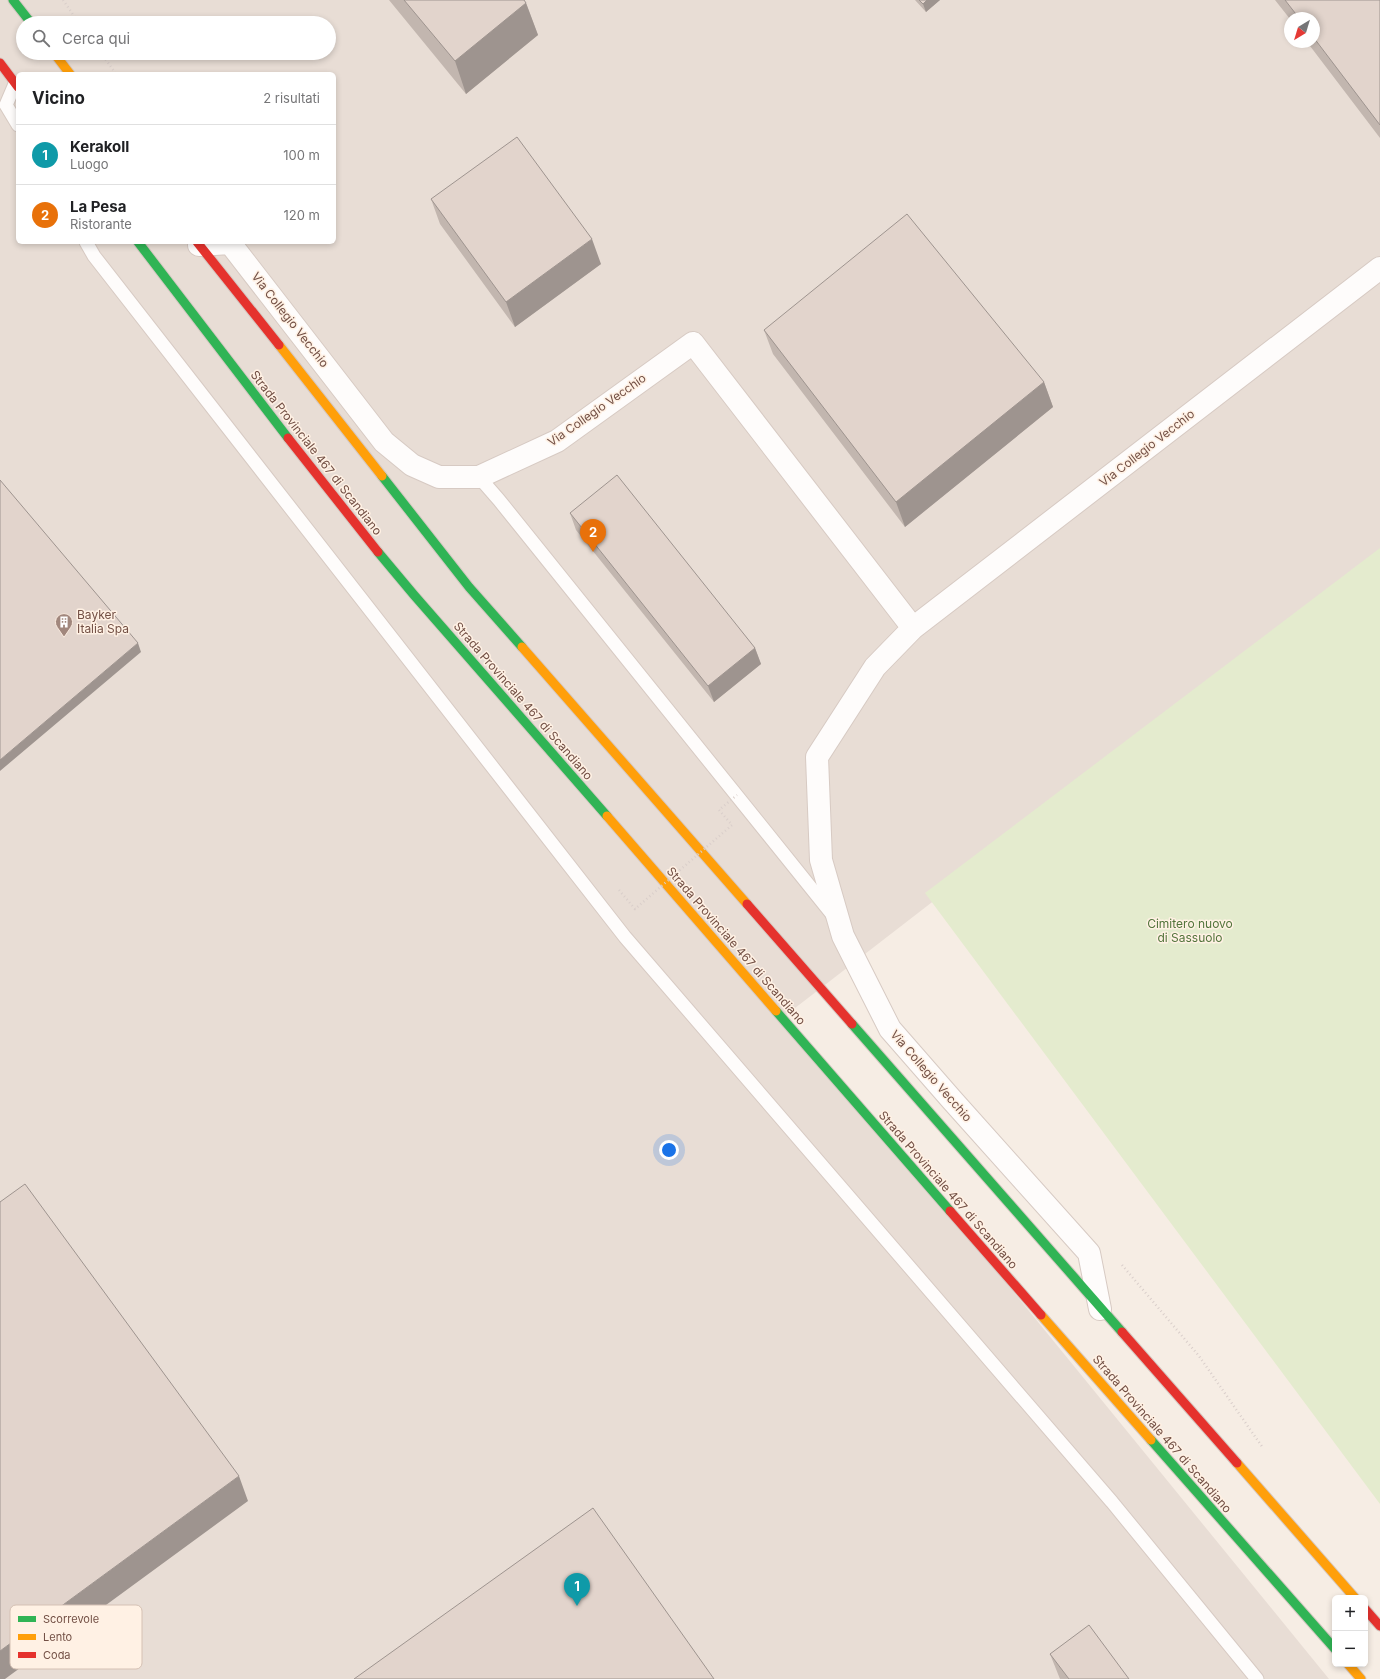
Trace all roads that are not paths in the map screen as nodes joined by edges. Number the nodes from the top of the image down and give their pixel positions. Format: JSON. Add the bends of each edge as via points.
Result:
{"nodes":[{"id":1,"x":13,"y":0,"type":"edge"},
{"id":2,"x":26,"y":16,"type":"edge"},
{"id":3,"x":59,"y":60,"type":"edge"},
{"id":4,"x":0,"y":63,"type":"edge"},
{"id":5,"x":68,"y":72,"type":"edge"},
{"id":6,"x":16,"y":84,"type":"edge"},
{"id":7,"x":16,"y":87,"type":"edge"},
{"id":8,"x":16,"y":122,"type":"edge"},
{"id":9,"x":87,"y":244,"type":"edge"},
{"id":10,"x":140,"y":244,"type":"edge"},
{"id":11,"x":199,"y":244,"type":"edge"},
{"id":12,"x":231,"y":244,"type":"edge"},
{"id":13,"x":1380,"y":268,"type":"edge"},
{"id":14,"x":479,"y":477,"type":"junction"},
{"id":15,"x":913,"y":628,"type":"junction"},
{"id":16,"x":840,"y":923,"type":"junction"},
{"id":17,"x":1100,"y":1309,"type":"junction"},
{"id":18,"x":1352,"y":1595,"type":"edge"},
{"id":19,"x":1368,"y":1612,"type":"edge"},
{"id":20,"x":1380,"y":1626,"type":"edge"},
{"id":21,"x":1332,"y":1646,"type":"edge"},
{"id":22,"x":1351,"y":1667,"type":"edge"},
{"id":23,"x":1257,"y":1679,"type":"edge"},
{"id":24,"x":1361,"y":1679,"type":"edge"}],
"edges":[{"from":1,"to":2,"type":"main road"},
{"from":3,"to":5,"type":"main road"},
{"from":4,"to":6,"type":"main road"},
{"from":7,"to":8,"type":"lane","via":[[6,105]]},
{"from":9,"to":23,"type":"lane","via":[[625,937],[1107,1496]]},
{"from":10,"to":21,"type":"main road","name":"Strada Provinciale 467 di Scandiano","via":[[319,479],[414,595]]},
{"from":11,"to":17,"type":"main road","via":[[469,586]]},
{"from":12,"to":14,"type":"street","name":"Via Collegio Vecchio","via":[[384,442],[412,465],[439,477]]},
{"from":13,"to":15,"type":"street","name":"Via Collegio Vecchio"},
{"from":14,"to":15,"type":"street","name":"Via Collegio Vecchio","via":[[557,441],[693,343]]},
{"from":14,"to":16,"type":"lane"},
{"from":15,"to":16,"type":"street","name":"Via Collegio Vecchio","via":[[875,667],[817,757],[821,860]]},
{"from":16,"to":17,"type":"street","name":"Via Collegio Vecchio","via":[[843,936],[890,1029],[1090,1253]]},
{"from":17,"to":18,"type":"main road"},
{"from":19,"to":20,"type":"main road"},
{"from":22,"to":24,"type":"main road"}]}
